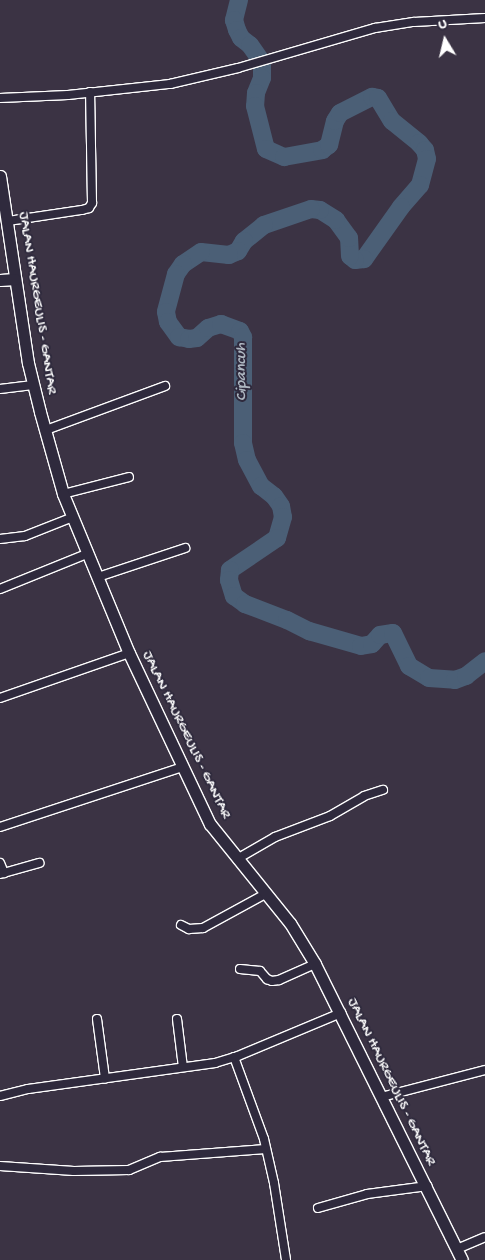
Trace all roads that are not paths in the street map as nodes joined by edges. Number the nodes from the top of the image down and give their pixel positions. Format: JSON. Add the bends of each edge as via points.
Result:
{"nodes":[{"id":1,"x":485,"y":18,"type":"edge"},
{"id":2,"x":90,"y":92,"type":"junction"},
{"id":3,"x":0,"y":98,"type":"edge"},
{"id":4,"x":0,"y":176,"type":"edge"},
{"id":5,"x":8,"y":221,"type":"junction"},
{"id":6,"x":15,"y":278,"type":"junction"},
{"id":7,"x":0,"y":280,"type":"edge"},
{"id":8,"x":32,"y":385,"type":"junction"},
{"id":9,"x":165,"y":386,"type":"dead end"},
{"id":10,"x":0,"y":389,"type":"edge"},
{"id":11,"x":46,"y":430,"type":"junction"},
{"id":12,"x":129,"y":477,"type":"dead end"},
{"id":13,"x":63,"y":494,"type":"junction"},
{"id":14,"x":73,"y":517,"type":"junction"},
{"id":15,"x":0,"y":539,"type":"edge"},
{"id":16,"x":184,"y":548,"type":"dead end"},
{"id":17,"x":89,"y":553,"type":"junction"},
{"id":18,"x":98,"y":577,"type":"junction"},
{"id":19,"x":0,"y":589,"type":"edge"},
{"id":20,"x":130,"y":653,"type":"junction"},
{"id":21,"x":0,"y":698,"type":"edge"},
{"id":22,"x":183,"y":767,"type":"junction"},
{"id":23,"x":383,"y":790,"type":"dead end"},
{"id":24,"x":0,"y":827,"type":"edge"},
{"id":25,"x":238,"y":858,"type":"junction"},
{"id":26,"x":0,"y":863,"type":"edge"},
{"id":27,"x":39,"y":863,"type":"dead end"},
{"id":28,"x":2,"y":874,"type":"edge"},
{"id":29,"x":266,"y":894,"type":"junction"},
{"id":30,"x":181,"y":925,"type":"dead end"},
{"id":31,"x":315,"y":964,"type":"junction"},
{"id":32,"x":240,"y":969,"type":"dead end"},
{"id":33,"x":340,"y":1013,"type":"junction"},
{"id":34,"x":97,"y":1019,"type":"dead end"},
{"id":35,"x":178,"y":1020,"type":"dead end"},
{"id":36,"x":234,"y":1057,"type":"junction"},
{"id":37,"x":183,"y":1067,"type":"junction"},
{"id":38,"x":485,"y":1070,"type":"edge"},
{"id":39,"x":105,"y":1078,"type":"junction"},
{"id":40,"x":0,"y":1096,"type":"edge"},
{"id":41,"x":382,"y":1097,"type":"junction"},
{"id":42,"x":266,"y":1149,"type":"junction"},
{"id":43,"x":0,"y":1166,"type":"edge"},
{"id":44,"x":427,"y":1186,"type":"junction"},
{"id":45,"x":318,"y":1208,"type":"dead end"},
{"id":46,"x":485,"y":1238,"type":"edge"},
{"id":47,"x":457,"y":1249,"type":"junction"},
{"id":48,"x":286,"y":1260,"type":"edge"},
{"id":49,"x":462,"y":1260,"type":"edge"}],
"edges":[{"from":1,"to":2,"type":"street","via":[[375,28],[170,84]]},
{"from":2,"to":3,"type":"street"},
{"from":2,"to":5,"type":"street","via":[[92,203],[89,208]]},
{"from":4,"to":5,"type":"street","name":"JALAN HAURGEULIS - GANTAR"},
{"from":5,"to":6,"type":"street","name":"JALAN HAURGEULIS - GANTAR"},
{"from":6,"to":7,"type":"street"},
{"from":6,"to":8,"type":"street","name":"JALAN HAURGEULIS - GANTAR"},
{"from":8,"to":10,"type":"street"},
{"from":8,"to":11,"type":"street","name":"JALAN HAURGEULIS - GANTAR"},
{"from":9,"to":11,"type":"street"},
{"from":11,"to":13,"type":"street","name":"JALAN HAURGEULIS - GANTAR"},
{"from":12,"to":13,"type":"street"},
{"from":13,"to":14,"type":"street","name":"JALAN HAURGEULIS - GANTAR"},
{"from":14,"to":15,"type":"street","via":[[25,536]]},
{"from":14,"to":17,"type":"street","name":"JALAN HAURGEULIS - GANTAR"},
{"from":16,"to":18,"type":"street"},
{"from":17,"to":18,"type":"street","name":"JALAN HAURGEULIS - GANTAR"},
{"from":17,"to":19,"type":"street"},
{"from":18,"to":20,"type":"street","name":"JALAN HAURGEULIS - GANTAR"},
{"from":20,"to":21,"type":"street"},
{"from":20,"to":22,"type":"street","name":"JALAN HAURGEULIS - GANTAR"},
{"from":22,"to":24,"type":"street"},
{"from":22,"to":25,"type":"street","name":"JALAN HAURGEULIS - GANTAR","via":[[210,824]]},
{"from":23,"to":25,"type":"street","via":[[364,796],[330,816],[275,837]]},
{"from":25,"to":29,"type":"street","name":"JALAN HAURGEULIS - GANTAR"},
{"from":26,"to":28,"type":"street"},
{"from":27,"to":28,"type":"street"},
{"from":29,"to":30,"type":"street","via":[[203,928],[189,929]]},
{"from":29,"to":31,"type":"street","name":"JALAN HAURGEULIS - GANTAR","via":[[290,922]]},
{"from":31,"to":32,"type":"street","via":[[272,981],[260,971]]},
{"from":31,"to":33,"type":"street","name":"JALAN HAURGEULIS - GANTAR"},
{"from":33,"to":36,"type":"street"},
{"from":33,"to":41,"type":"street","name":"JALAN HAURGEULIS - GANTAR"},
{"from":34,"to":39,"type":"street"},
{"from":35,"to":37,"type":"street"},
{"from":36,"to":37,"type":"street"},
{"from":36,"to":42,"type":"street"},
{"from":37,"to":39,"type":"street"},
{"from":38,"to":41,"type":"street"},
{"from":39,"to":40,"type":"street"},
{"from":41,"to":44,"type":"street","name":"JALAN HAURGEULIS - GANTAR"},
{"from":42,"to":43,"type":"street","via":[[160,1157],[129,1170]]},
{"from":42,"to":48,"type":"street"},
{"from":44,"to":45,"type":"street","via":[[367,1194]]},
{"from":44,"to":47,"type":"street","name":"JALAN HAURGEULIS - GANTAR"},
{"from":46,"to":47,"type":"street"},
{"from":47,"to":49,"type":"street","name":"JALAN HAURGEULIS - GANTAR"}]}
